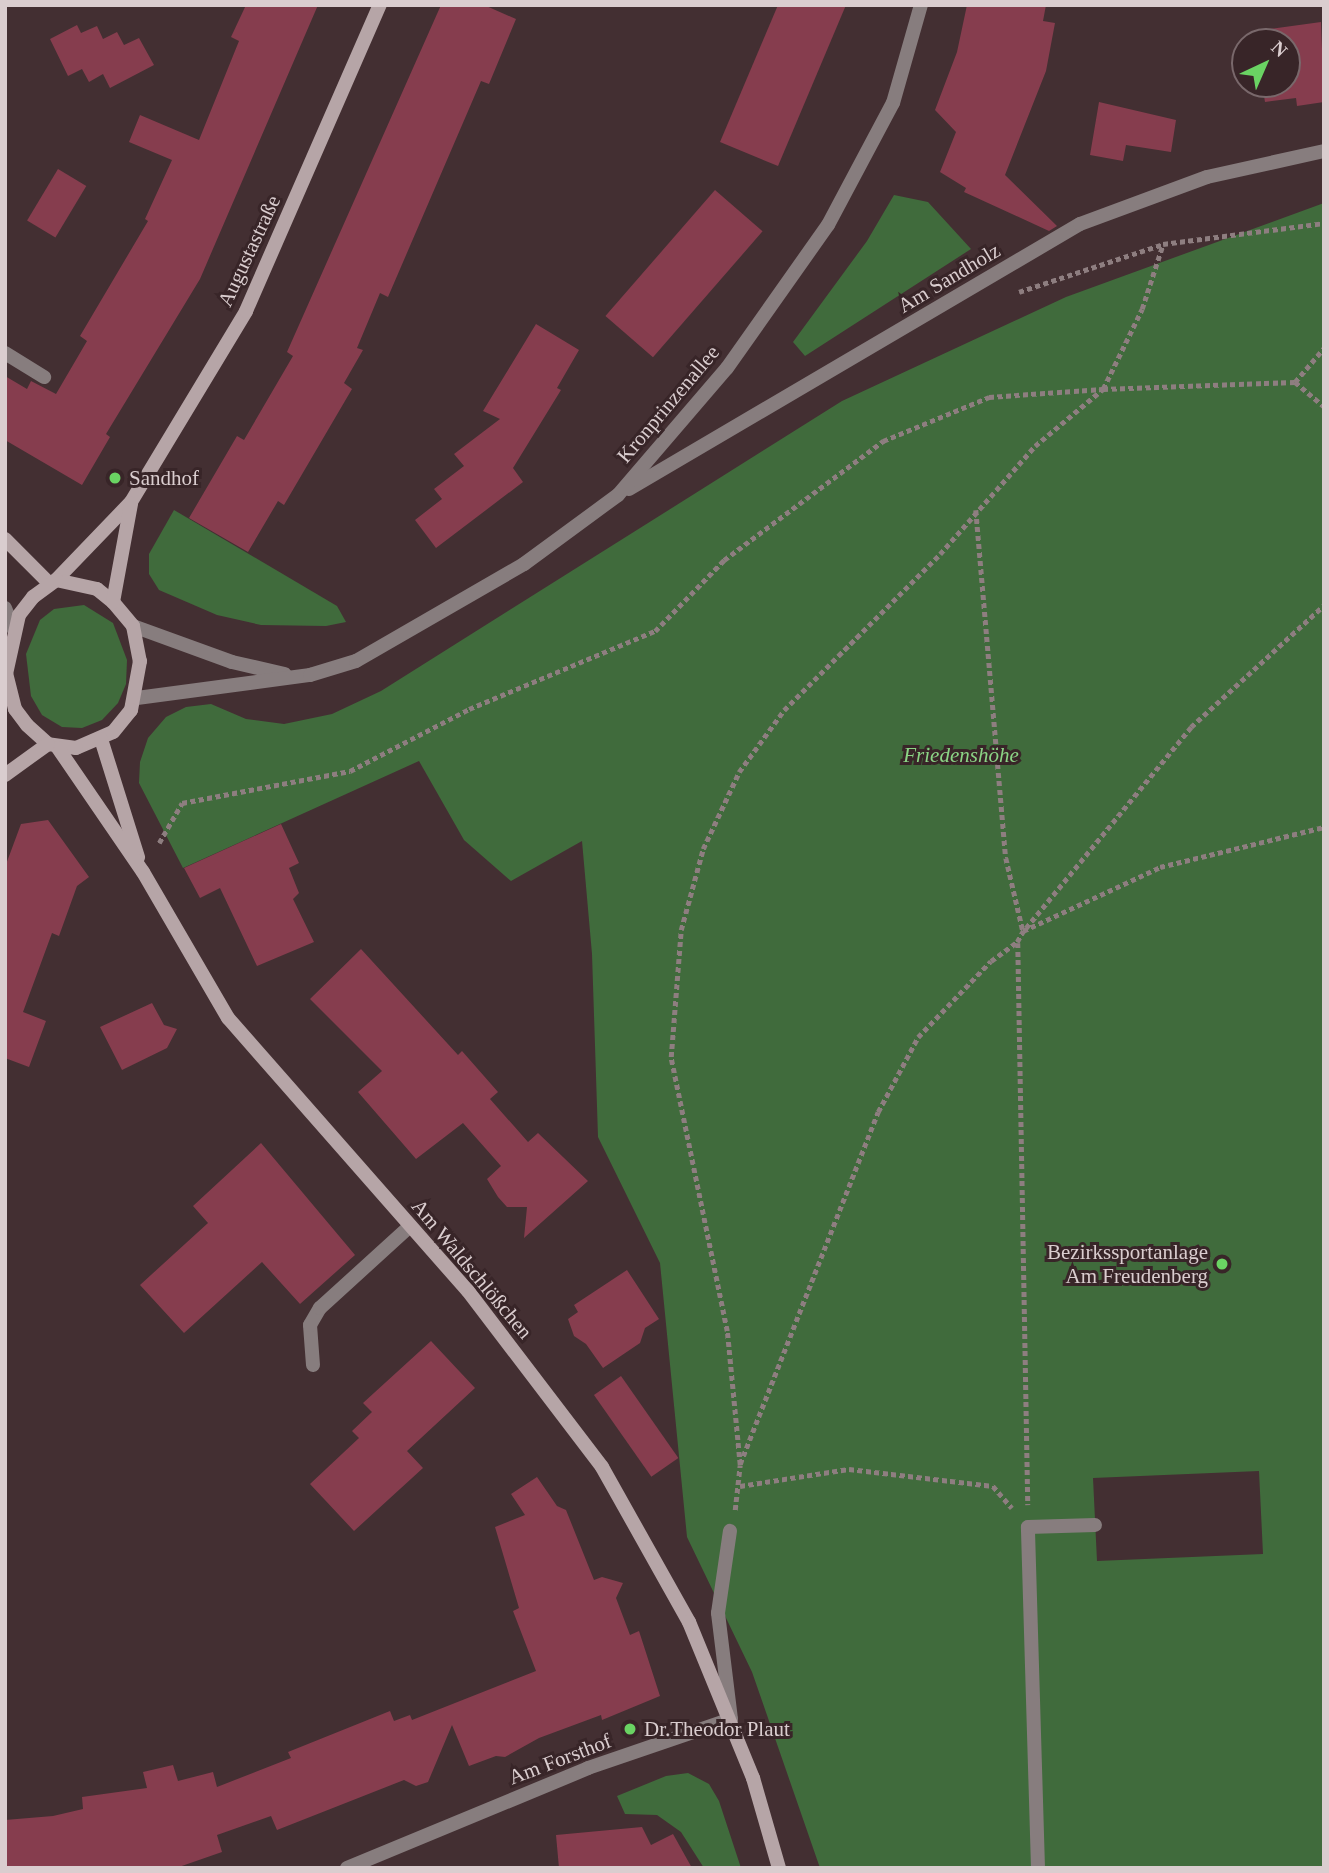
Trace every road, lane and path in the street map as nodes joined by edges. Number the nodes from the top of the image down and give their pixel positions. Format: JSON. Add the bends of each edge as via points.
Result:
{"nodes":[{"id":1,"x":380,"y":5,"type":"edge"},
{"id":2,"x":921,"y":5,"type":"edge"},
{"id":3,"x":1324,"y":151,"type":"edge"},
{"id":4,"x":1324,"y":223,"type":"edge"},
{"id":5,"x":1163,"y":244,"type":"junction"},
{"id":6,"x":1008,"y":295,"type":"dead end"},
{"id":7,"x":1324,"y":348,"type":"edge"},
{"id":8,"x":5,"y":353,"type":"edge"},
{"id":9,"x":44,"y":377,"type":"dead end"},
{"id":10,"x":1295,"y":382,"type":"junction"},
{"id":11,"x":1103,"y":390,"type":"junction"},
{"id":12,"x":1324,"y":405,"type":"edge"},
{"id":13,"x":618,"y":495,"type":"junction"},
{"id":14,"x":131,"y":502,"type":"junction"},
{"id":15,"x":976,"y":510,"type":"junction"},
{"id":16,"x":5,"y":539,"type":"edge"},
{"id":17,"x":53,"y":582,"type":"junction"},
{"id":18,"x":114,"y":602,"type":"junction"},
{"id":19,"x":1324,"y":605,"type":"edge"},
{"id":20,"x":5,"y":608,"type":"edge"},
{"id":21,"x":133,"y":626,"type":"junction"},
{"id":22,"x":14,"y":630,"type":"junction"},
{"id":23,"x":290,"y":675,"type":"junction"},
{"id":24,"x":6,"y":676,"type":"edge"},
{"id":25,"x":137,"y":698,"type":"junction"},
{"id":26,"x":102,"y":739,"type":"junction"},
{"id":27,"x":53,"y":746,"type":"junction"},
{"id":28,"x":5,"y":775,"type":"edge"},
{"id":29,"x":1324,"y":827,"type":"edge"},
{"id":30,"x":143,"y":872,"type":"junction"},
{"id":31,"x":1023,"y":931,"type":"junction"},
{"id":32,"x":1017,"y":942,"type":"junction"},
{"id":33,"x":411,"y":1226,"type":"junction"},
{"id":34,"x":313,"y":1365,"type":"dead end"},
{"id":35,"x":740,"y":1465,"type":"junction"},
{"id":36,"x":740,"y":1486,"type":"junction"},
{"id":37,"x":1095,"y":1525,"type":"dead end"},
{"id":38,"x":1028,"y":1527,"type":"junction"},
{"id":39,"x":730,"y":1531,"type":"joint"},
{"id":40,"x":731,"y":1719,"type":"junction"},
{"id":41,"x":347,"y":1868,"type":"edge"},
{"id":42,"x":779,"y":1868,"type":"edge"},
{"id":43,"x":1038,"y":1868,"type":"edge"}],
"edges":[{"from":1,"to":14,"type":"street","name":"Augustastraße","via":[[246,311]]},
{"from":2,"to":13,"type":"street","name":"Kronprinzenallee","via":[[893,103],[828,225],[727,368]]},
{"from":3,"to":13,"type":"street","name":"Am Sandholz","via":[[1207,177],[1080,224]]},
{"from":4,"to":5,"type":"path"},
{"from":5,"to":6,"type":"path"},
{"from":5,"to":11,"type":"path","via":[[1142,309]]},
{"from":7,"to":10,"type":"path"},
{"from":8,"to":9,"type":"street"},
{"from":10,"to":11,"type":"path"},
{"from":10,"to":12,"type":"path"},
{"from":11,"to":15,"type":"path","via":[[1035,446]]},
{"from":11,"to":30,"type":"path","via":[[989,397],[883,441],[724,560],[655,631],[469,709],[350,771],[182,803]]},
{"from":13,"to":23,"type":"street","name":"Kronprinzenallee","via":[[524,564],[388,645],[356,661],[310,675]]},
{"from":14,"to":17,"type":"street","name":"Augustastraße"},
{"from":14,"to":18,"type":"street","name":"Augustastraße"},
{"from":15,"to":31,"type":"path","via":[[1006,858]]},
{"from":15,"to":35,"type":"path","via":[[848,649],[784,710],[739,772],[703,849],[681,930],[671,1057],[727,1331]]},
{"from":16,"to":17,"type":"street"},
{"from":17,"to":18,"type":"street","via":[[97,589]]},
{"from":17,"to":22,"type":"street","via":[[25,605]]},
{"from":18,"to":21,"type":"street"},
{"from":19,"to":31,"type":"path","via":[[1191,727]]},
{"from":20,"to":22,"type":"street"},
{"from":21,"to":23,"type":"street","name":"Kronprinzenallee","via":[[232,662]]},
{"from":21,"to":25,"type":"street","via":[[140,661]]},
{"from":22,"to":24,"type":"street"},
{"from":23,"to":25,"type":"street","name":"Kronprinzenallee"},
{"from":24,"to":27,"type":"street","via":[[15,709]]},
{"from":25,"to":26,"type":"street","via":[[125,719]]},
{"from":26,"to":27,"type":"street"},
{"from":26,"to":30,"type":"street","name":"Am Waldschlößchen"},
{"from":27,"to":28,"type":"street"},
{"from":27,"to":30,"type":"street","name":"Am Waldschlößchen"},
{"from":29,"to":31,"type":"path","via":[[1160,867]]},
{"from":30,"to":33,"type":"street","name":"Am Waldschlößchen","via":[[228,1018]]},
{"from":31,"to":32,"type":"path"},
{"from":32,"to":35,"type":"path","via":[[991,961],[918,1037],[878,1112]]},
{"from":32,"to":38,"type":"path"},
{"from":33,"to":34,"type":"street","via":[[320,1308],[310,1325]]},
{"from":33,"to":40,"type":"street","name":"Am Waldschlößchen","via":[[468,1291],[602,1468],[689,1622]]},
{"from":35,"to":36,"type":"path"},
{"from":36,"to":38,"type":"path","via":[[849,1469],[993,1486]]},
{"from":36,"to":39,"type":"path"},
{"from":37,"to":38,"type":"street"},
{"from":38,"to":43,"type":"street"},
{"from":39,"to":40,"type":"street","via":[[718,1613]]},
{"from":40,"to":41,"type":"street","name":"Am Forsthof","via":[[588,1768]]},
{"from":40,"to":42,"type":"street","name":"Am Waldschlößchen","via":[[775,1841]]}]}
